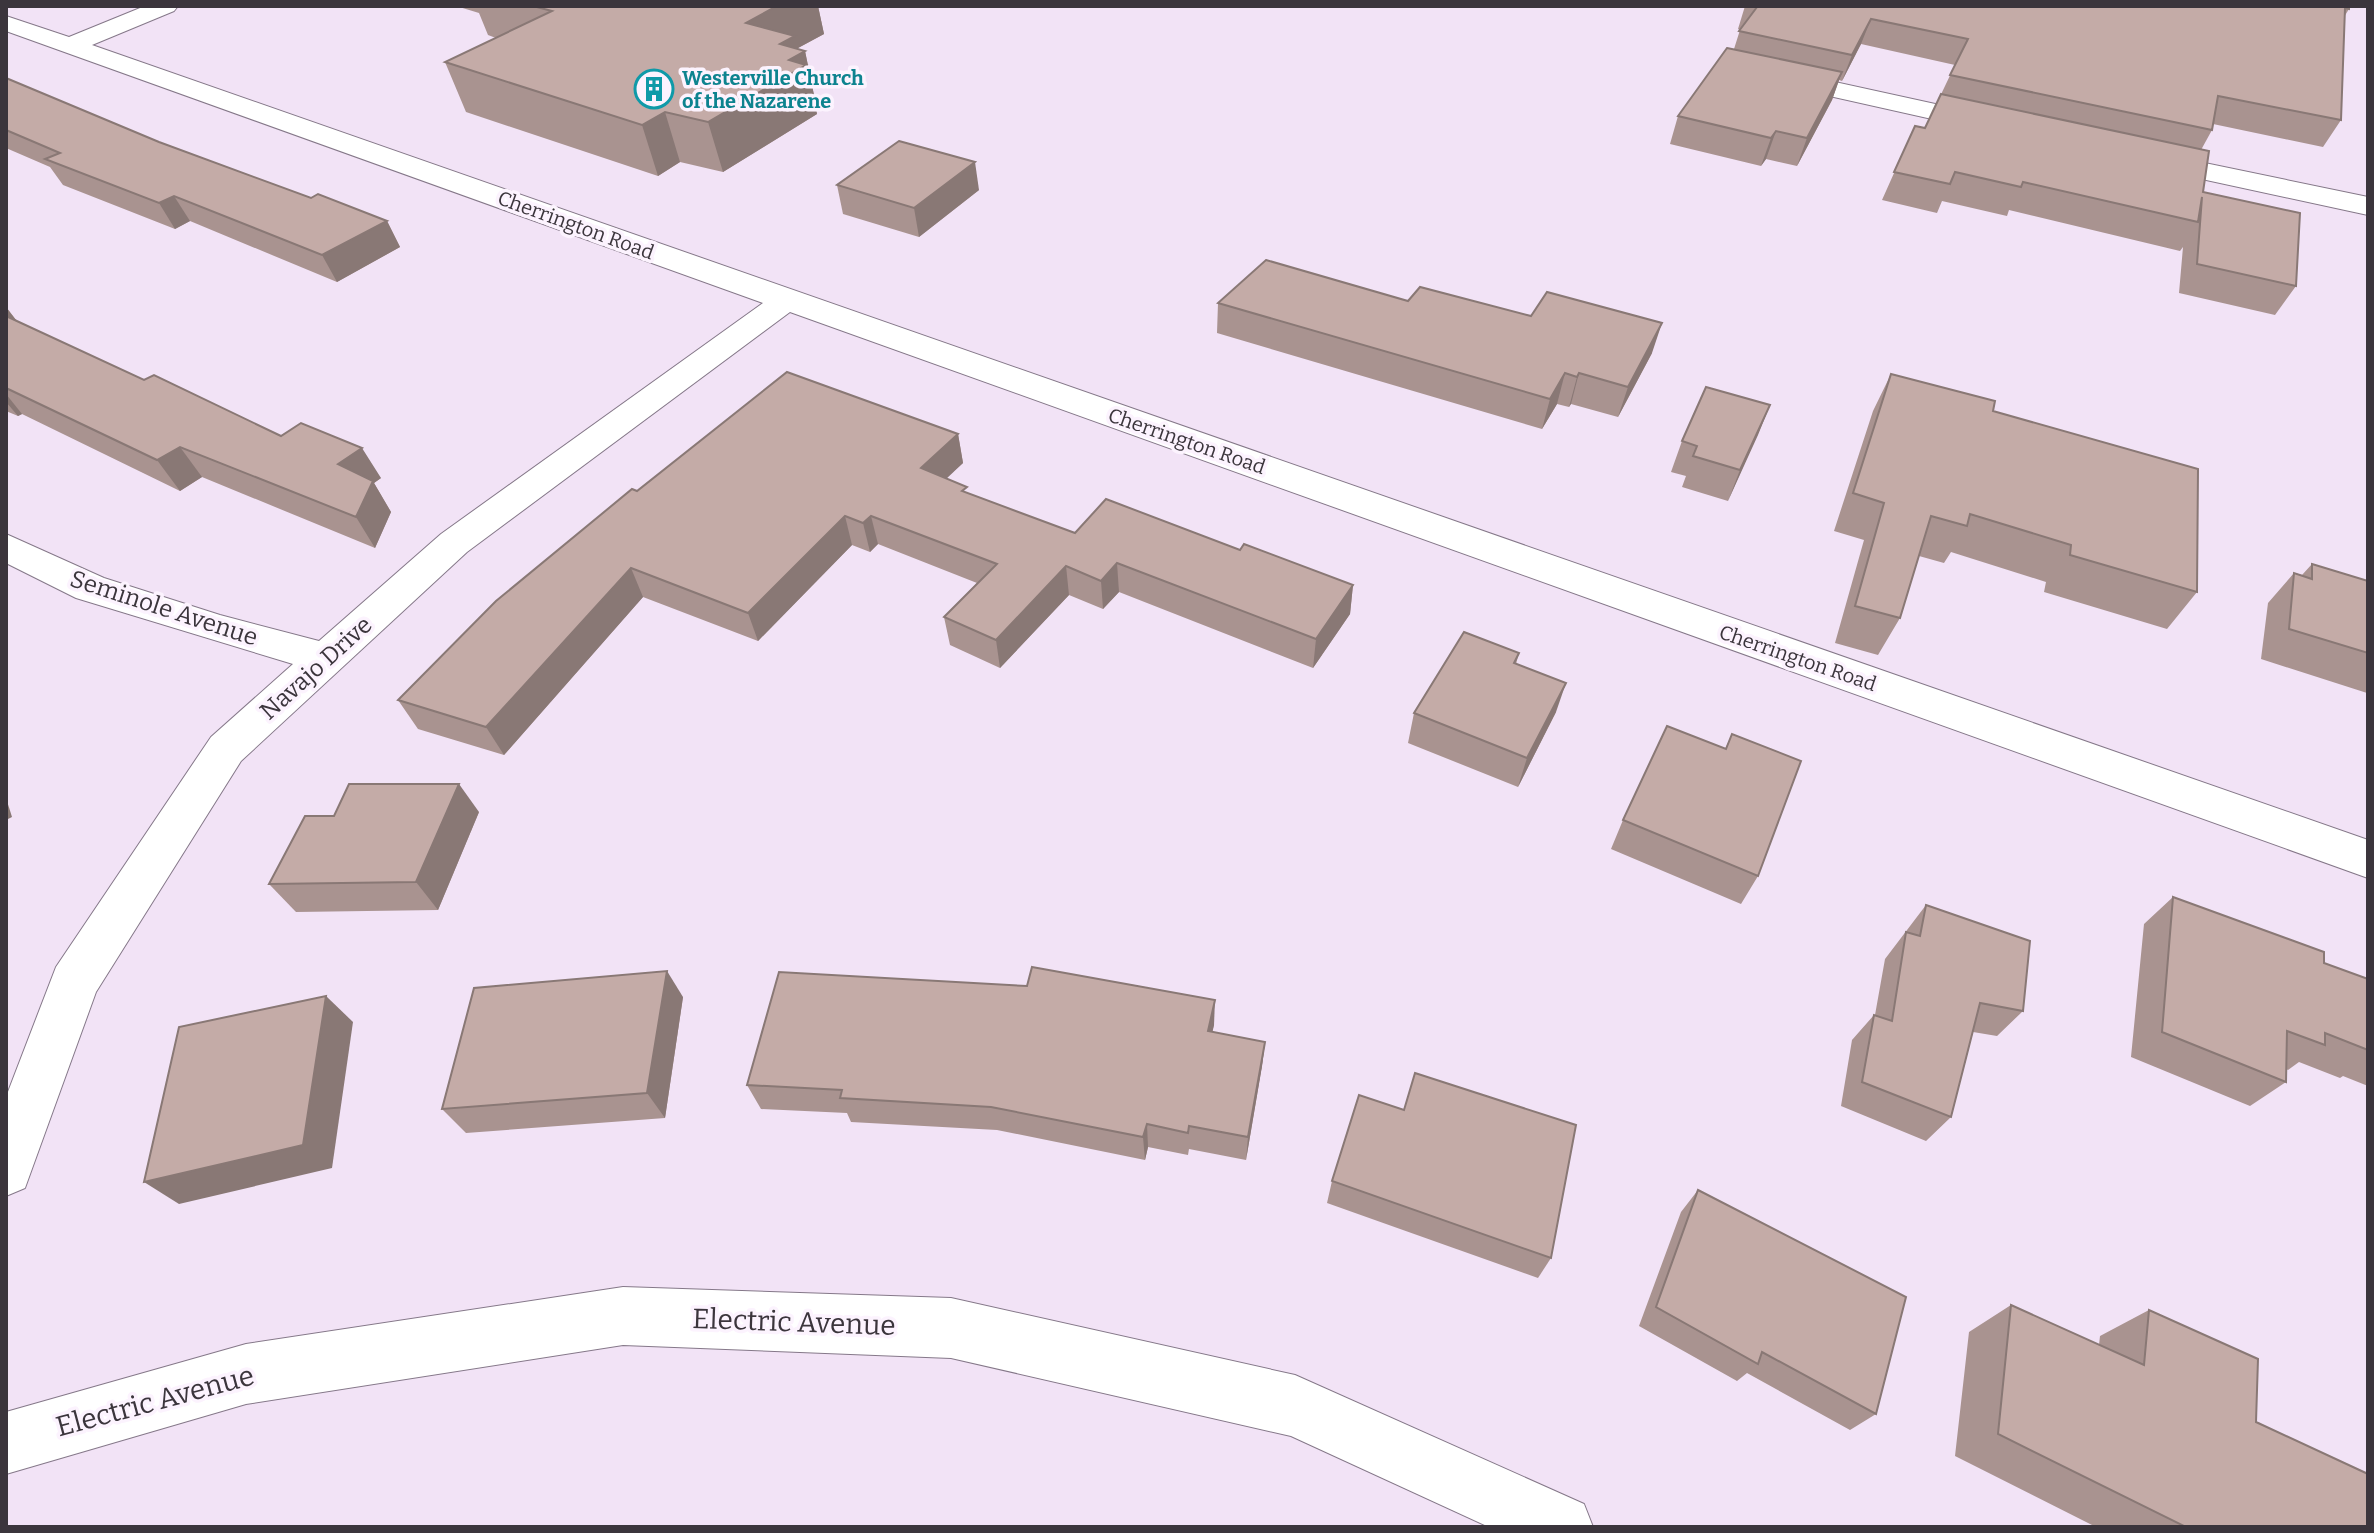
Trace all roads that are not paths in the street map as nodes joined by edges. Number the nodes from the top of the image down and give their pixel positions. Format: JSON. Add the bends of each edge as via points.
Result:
{"nodes":[{"id":1,"x":166,"y":6,"type":"edge"},
{"id":2,"x":6,"y":23,"type":"edge"},
{"id":3,"x":70,"y":45,"type":"junction"},
{"id":4,"x":1753,"y":72,"type":"edge"},
{"id":5,"x":2016,"y":130,"type":"edge"},
{"id":6,"x":2124,"y":153,"type":"edge"},
{"id":7,"x":2368,"y":206,"type":"edge"},
{"id":8,"x":787,"y":300,"type":"junction"},
{"id":9,"x":6,"y":547,"type":"edge"},
{"id":10,"x":326,"y":658,"type":"junction"},
{"id":11,"x":2368,"y":859,"type":"edge"},
{"id":12,"x":6,"y":1169,"type":"edge"},
{"id":13,"x":6,"y":1443,"type":"edge"},
{"id":14,"x":1561,"y":1527,"type":"edge"}],
"edges":[{"from":1,"to":3,"type":"street"},
{"from":2,"to":3,"type":"street","name":"Cherrington Road"},
{"from":3,"to":8,"type":"street","name":"Cherrington Road"},
{"from":4,"to":5,"type":"street"},
{"from":6,"to":7,"type":"street"},
{"from":8,"to":10,"type":"street","name":"Navajo Drive","via":[[454,543]]},
{"from":8,"to":11,"type":"street","name":"Cherrington Road"},
{"from":9,"to":10,"type":"street","name":"Seminole Avenue","via":[[90,588]]},
{"from":10,"to":12,"type":"street","name":"Navajo Drive","via":[[226,749],[74,983]]},
{"from":13,"to":14,"type":"street","name":"Electric Avenue","via":[[246,1374],[623,1316],[951,1328],[1295,1406]]}]}
